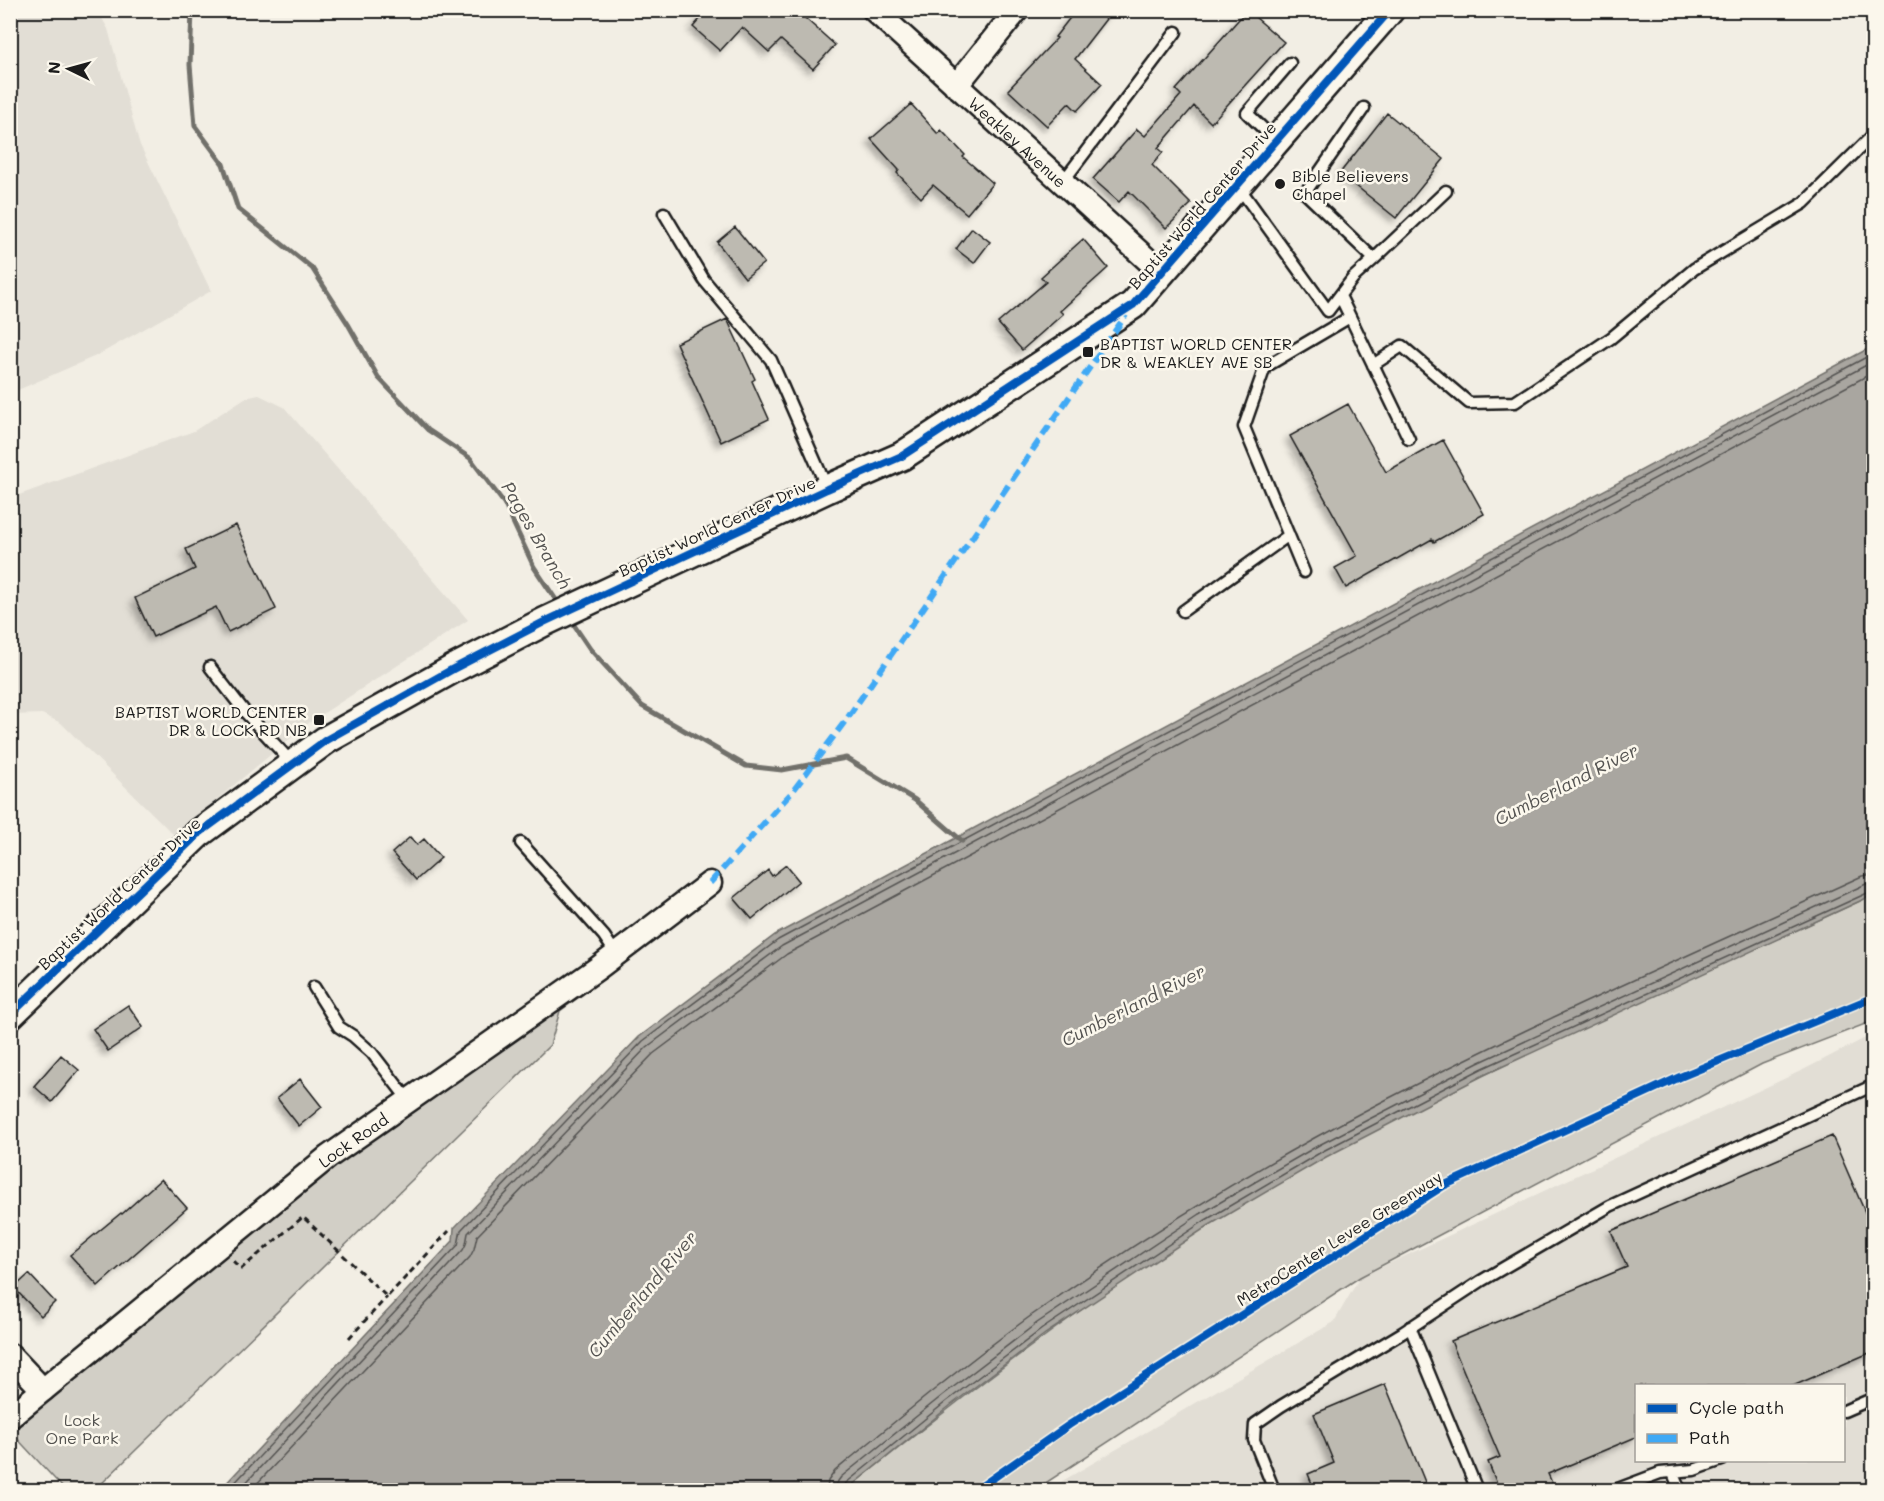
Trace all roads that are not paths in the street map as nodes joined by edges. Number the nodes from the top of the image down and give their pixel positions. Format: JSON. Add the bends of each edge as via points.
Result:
{"nodes":[{"id":1,"x":874,"y":10,"type":"edge"},
{"id":2,"x":1017,"y":10,"type":"edge"},
{"id":3,"x":1390,"y":10,"type":"edge"},
{"id":4,"x":1176,"y":32,"type":"dead end"},
{"id":5,"x":1290,"y":63,"type":"dead end"},
{"id":6,"x":956,"y":86,"type":"junction"},
{"id":7,"x":1364,"y":108,"type":"dead end"},
{"id":8,"x":1874,"y":134,"type":"edge"},
{"id":9,"x":1276,"y":141,"type":"junction"},
{"id":10,"x":1062,"y":183,"type":"junction"},
{"id":11,"x":1238,"y":185,"type":"junction"},
{"id":12,"x":1446,"y":191,"type":"dead end"},
{"id":13,"x":664,"y":213,"type":"dead end"},
{"id":14,"x":1374,"y":259,"type":"junction"},
{"id":15,"x":1162,"y":273,"type":"junction"},
{"id":16,"x":1340,"y":296,"type":"junction"},
{"id":17,"x":1350,"y":317,"type":"junction"},
{"id":18,"x":1373,"y":365,"type":"junction"},
{"id":19,"x":1409,"y":439,"type":"dead end"},
{"id":20,"x":827,"y":489,"type":"junction"},
{"id":21,"x":1289,"y":535,"type":"junction"},
{"id":22,"x":1304,"y":572,"type":"dead end"},
{"id":23,"x":1183,"y":611,"type":"dead end"},
{"id":24,"x":210,"y":667,"type":"dead end"},
{"id":25,"x":293,"y":764,"type":"junction"},
{"id":26,"x":521,"y":843,"type":"dead end"},
{"id":27,"x":710,"y":883,"type":"dead end"},
{"id":28,"x":616,"y":954,"type":"junction"},
{"id":29,"x":314,"y":987,"type":"dead end"},
{"id":30,"x":10,"y":1015,"type":"edge"},
{"id":31,"x":1873,"y":1086,"type":"edge"},
{"id":32,"x":409,"y":1101,"type":"junction"},
{"id":33,"x":1410,"y":1327,"type":"junction"},
{"id":34,"x":10,"y":1355,"type":"edge"},
{"id":35,"x":43,"y":1390,"type":"junction"},
{"id":36,"x":1874,"y":1398,"type":"edge"},
{"id":37,"x":1845,"y":1411,"type":"edge"},
{"id":38,"x":10,"y":1417,"type":"edge"},
{"id":39,"x":1719,"y":1462,"type":"edge"},
{"id":40,"x":1673,"y":1473,"type":"junction"},
{"id":41,"x":1274,"y":1491,"type":"edge"},
{"id":42,"x":1476,"y":1491,"type":"edge"},
{"id":43,"x":1615,"y":1491,"type":"edge"},
{"id":44,"x":1680,"y":1491,"type":"edge"}],
"edges":[{"from":1,"to":6,"type":"street","name":"Weakley Avenue"},
{"from":2,"to":6,"type":"street"},
{"from":3,"to":9,"type":"street","name":"Baptist World Center Drive"},
{"from":4,"to":10,"type":"lane"},
{"from":5,"to":9,"type":"lane","via":[[1247,113]]},
{"from":6,"to":10,"type":"street","name":"Weakley Avenue"},
{"from":7,"to":14,"type":"lane","via":[[1305,193]]},
{"from":8,"to":18,"type":"lane","via":[[1804,203],[1694,270],[1611,338],[1515,402],[1468,403],[1402,346]]},
{"from":9,"to":11,"type":"street","name":"Baptist World Center Drive"},
{"from":10,"to":15,"type":"street","name":"Weakley Avenue"},
{"from":11,"to":15,"type":"street","name":"Baptist World Center Drive"},
{"from":11,"to":16,"type":"lane","via":[[1328,310]]},
{"from":12,"to":14,"type":"lane"},
{"from":13,"to":20,"type":"lane","via":[[704,280],[771,360]]},
{"from":14,"to":16,"type":"lane"},
{"from":15,"to":20,"type":"street","name":"Baptist World Center Drive","via":[[1133,305],[902,456]]},
{"from":16,"to":17,"type":"lane"},
{"from":17,"to":18,"type":"lane"},
{"from":17,"to":21,"type":"lane","via":[[1264,367],[1244,427]]},
{"from":18,"to":19,"type":"lane"},
{"from":20,"to":25,"type":"street","name":"Baptist World Center Drive","via":[[544,622],[326,740]]},
{"from":21,"to":22,"type":"lane"},
{"from":21,"to":23,"type":"lane"},
{"from":24,"to":25,"type":"lane"},
{"from":25,"to":30,"type":"street","name":"Baptist World Center Drive","via":[[198,834]]},
{"from":26,"to":28,"type":"lane"},
{"from":27,"to":28,"type":"street","name":"Lock Road"},
{"from":28,"to":32,"type":"street","name":"Lock Road"},
{"from":29,"to":32,"type":"lane","via":[[339,1027],[372,1053]]},
{"from":31,"to":33,"type":"lane","via":[[1610,1206]]},
{"from":32,"to":35,"type":"street","name":"Lock Road","via":[[328,1158]]},
{"from":33,"to":41,"type":"lane","via":[[1255,1424],[1254,1440]]},
{"from":33,"to":42,"type":"lane"},
{"from":34,"to":35,"type":"street"},
{"from":35,"to":38,"type":"street","name":"Lock Road"},
{"from":36,"to":37,"type":"lane"},
{"from":39,"to":40,"type":"lane"},
{"from":40,"to":43,"type":"lane","via":[[1660,1473]]},
{"from":40,"to":44,"type":"lane"}]}
